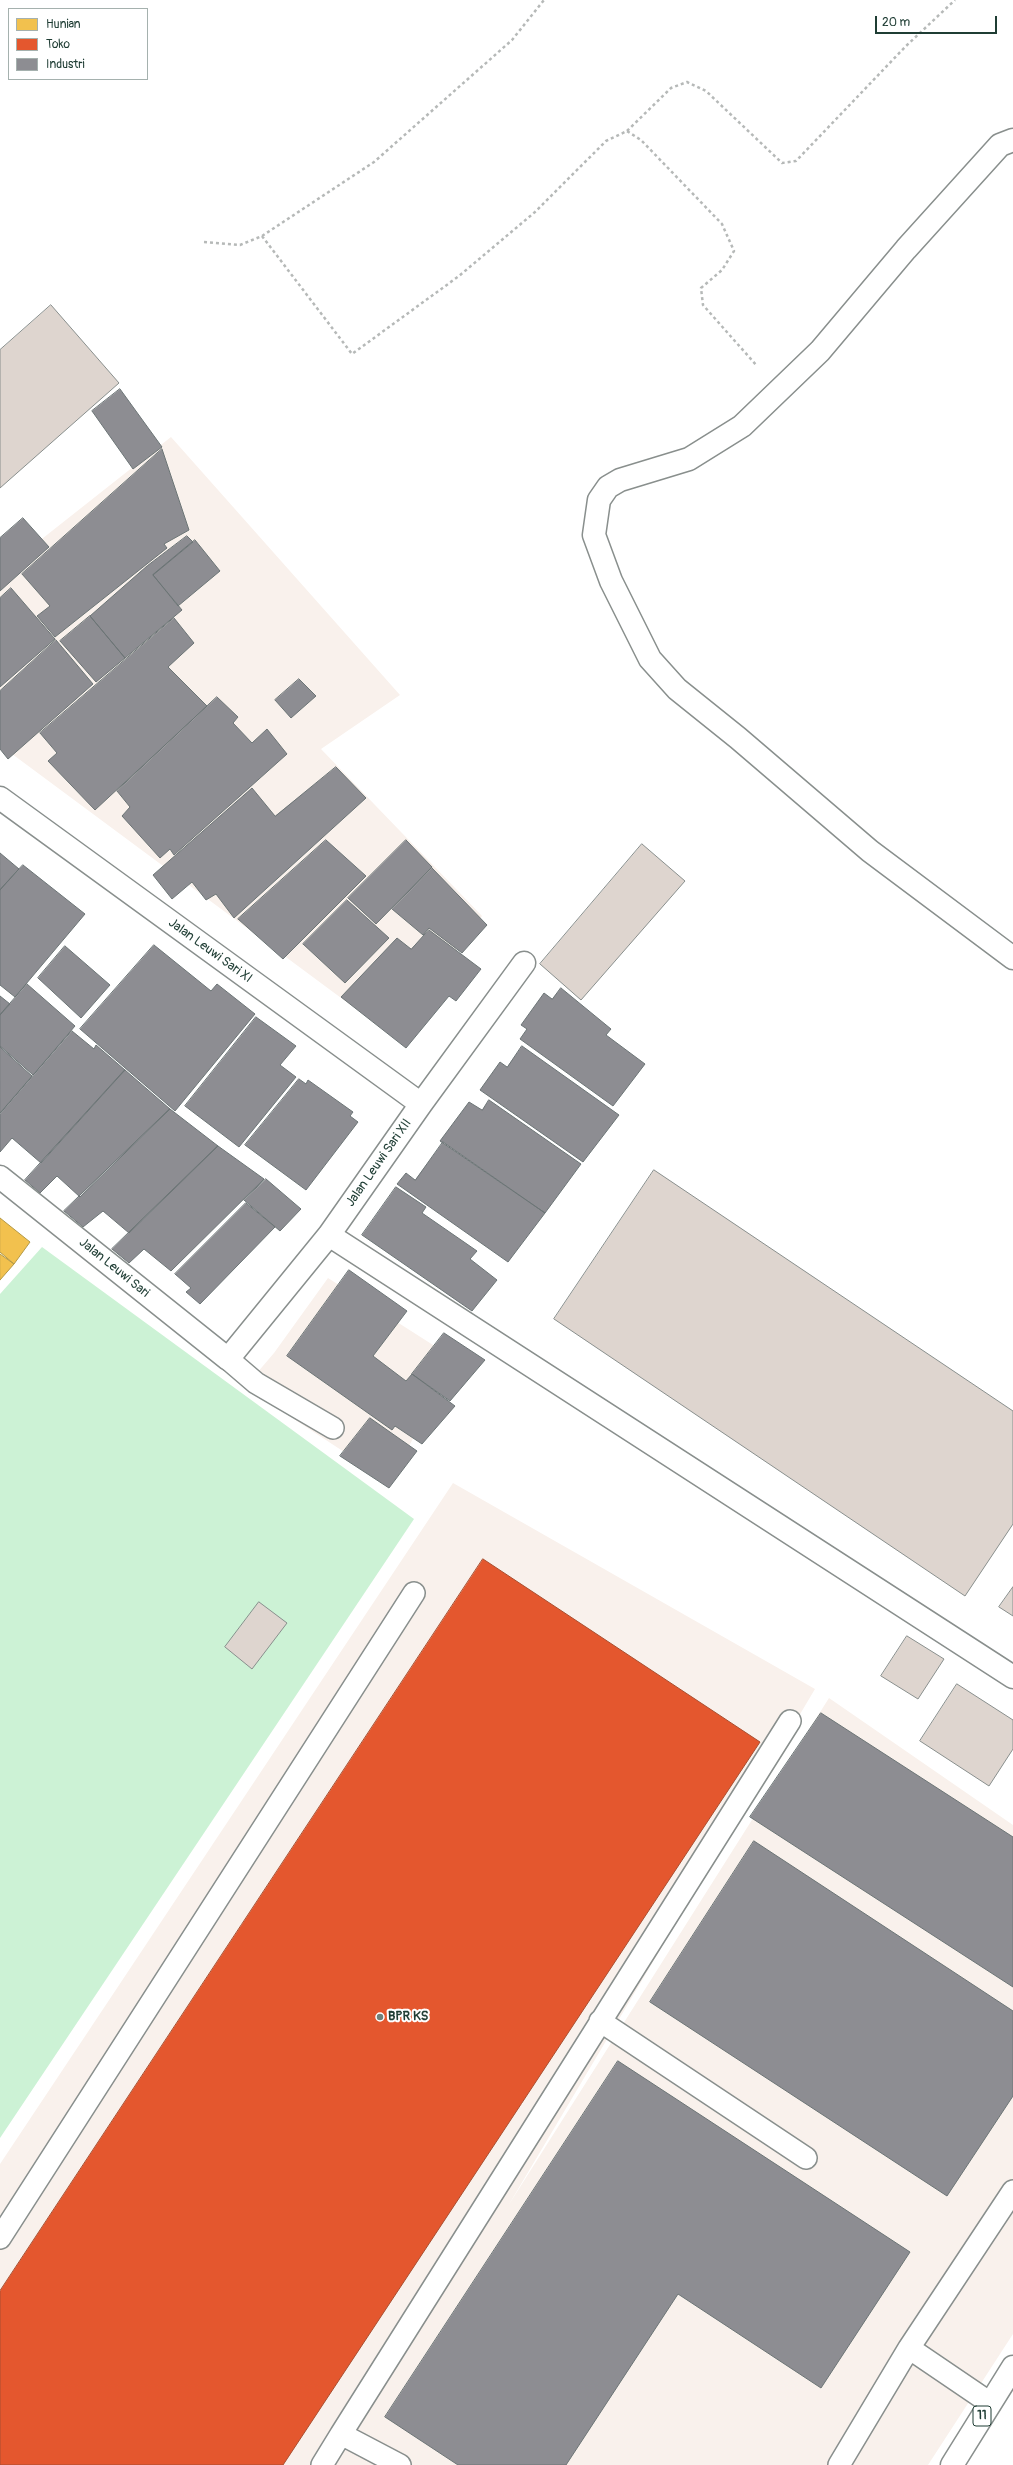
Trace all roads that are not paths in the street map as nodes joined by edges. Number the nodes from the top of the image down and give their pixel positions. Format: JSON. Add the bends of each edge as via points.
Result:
{"nodes":[{"id":1,"x":1013,"y":140,"type":"edge"},
{"id":2,"x":0,"y":798,"type":"edge"},
{"id":3,"x":1013,"y":958,"type":"edge"},
{"id":4,"x":524,"y":963,"type":"dead end"},
{"id":5,"x":421,"y":1104,"type":"junction"},
{"id":6,"x":0,"y":1177,"type":"edge"},
{"id":7,"x":329,"y":1235,"type":"junction"},
{"id":8,"x":228,"y":1359,"type":"junction"},
{"id":9,"x":333,"y":1428,"type":"dead end"},
{"id":10,"x":414,"y":1593,"type":"dead end"},
{"id":11,"x":1013,"y":1677,"type":"edge"},
{"id":12,"x":790,"y":1721,"type":"dead end"},
{"id":13,"x":600,"y":2021,"type":"junction"},
{"id":14,"x":806,"y":2158,"type":"dead end"},
{"id":15,"x":1013,"y":2191,"type":"edge"},
{"id":16,"x":0,"y":2238,"type":"edge"},
{"id":17,"x":909,"y":2348,"type":"junction"},
{"id":18,"x":1013,"y":2367,"type":"edge"},
{"id":19,"x":990,"y":2403,"type":"junction"},
{"id":20,"x":341,"y":2434,"type":"junction"},
{"id":21,"x":322,"y":2465,"type":"edge"},
{"id":22,"x":400,"y":2465,"type":"edge"},
{"id":23,"x":839,"y":2465,"type":"edge"},
{"id":24,"x":952,"y":2465,"type":"edge"}],
"edges":[{"from":1,"to":3,"type":"main road","via":[[1000,145],[906,249],[820,351],[742,426],[689,459],[620,480],[608,487],[599,500],[594,536],[611,581],[650,659],[677,689],[870,851]]},
{"from":2,"to":5,"type":"main road","name":"Jalan Leuwi Sari XI"},
{"from":4,"to":5,"type":"main road","name":"Jalan Leuwi Sari XII"},
{"from":5,"to":7,"type":"main road","name":"Jalan Leuwi Sari XII"},
{"from":6,"to":8,"type":"main road","name":"Jalan Leuwi Sari"},
{"from":7,"to":8,"type":"main road","name":"Jalan Leuwi Sari XII"},
{"from":7,"to":11,"type":"main road"},
{"from":8,"to":9,"type":"lane","via":[[256,1383]]},
{"from":10,"to":16,"type":"lane"},
{"from":12,"to":13,"type":"lane"},
{"from":13,"to":14,"type":"lane"},
{"from":13,"to":20,"type":"lane"},
{"from":15,"to":17,"type":"lane"},
{"from":17,"to":19,"type":"lane"},
{"from":17,"to":23,"type":"lane"},
{"from":18,"to":19,"type":"main road","number":"11"},
{"from":19,"to":24,"type":"main road","number":"11"},
{"from":20,"to":21,"type":"lane"},
{"from":20,"to":22,"type":"lane"}]}
